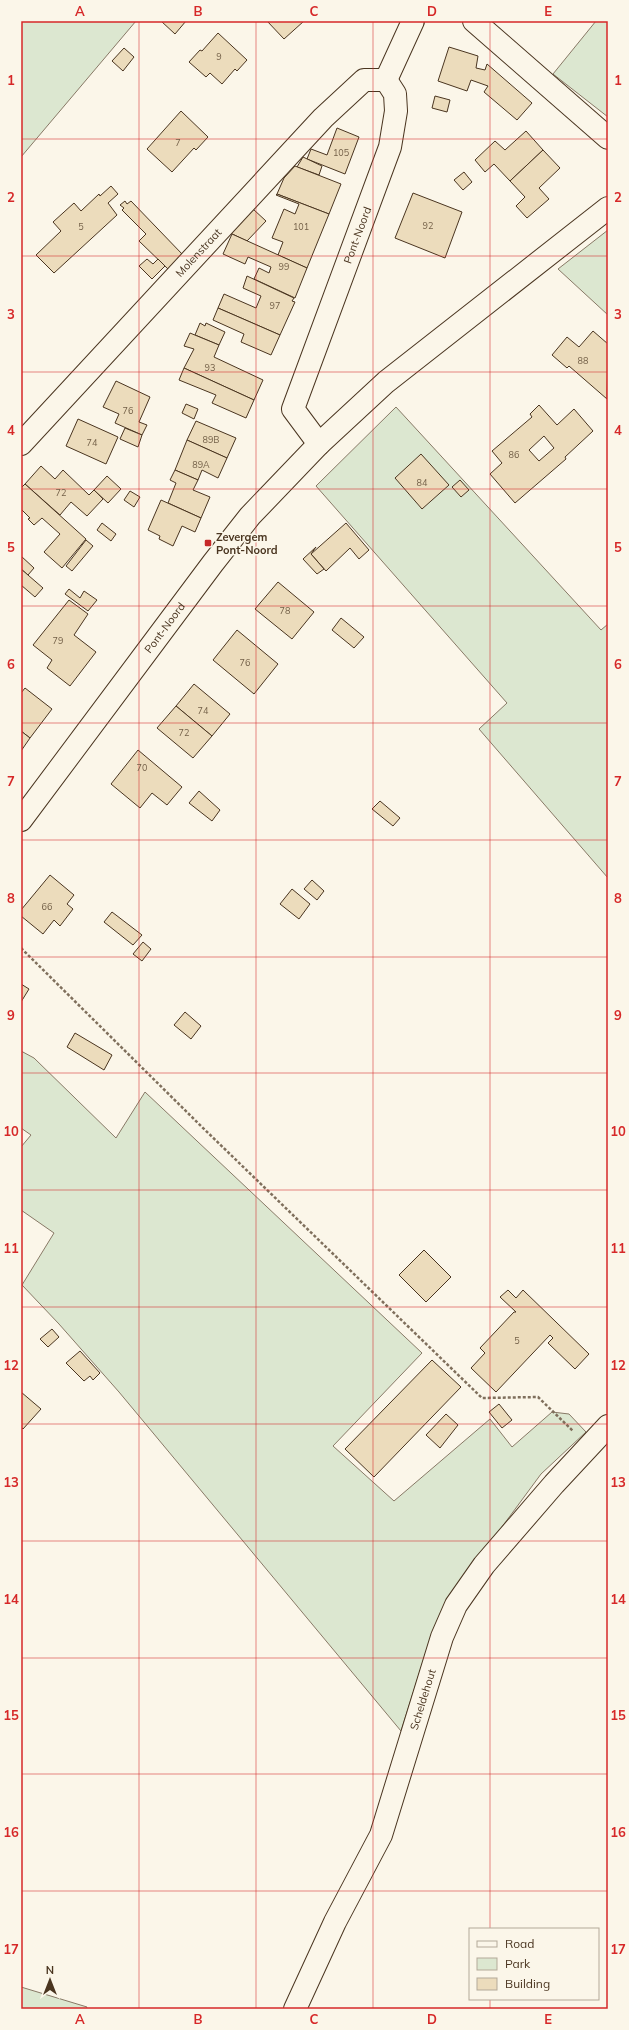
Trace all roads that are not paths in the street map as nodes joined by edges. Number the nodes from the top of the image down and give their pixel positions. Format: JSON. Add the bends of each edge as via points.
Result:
{"nodes":[{"id":1,"x":413,"y":21,"type":"edge"},
{"id":2,"x":474,"y":21,"type":"edge"},
{"id":3,"x":386,"y":80,"type":"junction"},
{"id":4,"x":608,"y":138,"type":"edge"},
{"id":5,"x":608,"y":208,"type":"edge"},
{"id":6,"x":21,"y":444,"type":"edge"},
{"id":7,"x":319,"y":444,"type":"junction"},
{"id":8,"x":21,"y":820,"type":"edge"},
{"id":9,"x":608,"y":1426,"type":"edge"},
{"id":10,"x":295,"y":2009,"type":"edge"}],
"edges":[{"from":1,"to":3,"type":"street"},
{"from":2,"to":4,"type":"street"},
{"from":3,"to":6,"type":"street","name":"Molenstraat","via":[[364,80],[323,118]]},
{"from":3,"to":7,"type":"street","name":"Pont-Noord","via":[[395,94],[396,111],[390,147],[293,409]]},
{"from":5,"to":7,"type":"street","name":"Pont-Noord","via":[[386,382]]},
{"from":7,"to":8,"type":"street","name":"Pont-Noord","via":[[250,516]]},
{"from":9,"to":10,"type":"street","name":"Scheldehout","via":[[484,1565],[456,1605],[442,1637],[381,1835],[335,1922]]}]}
